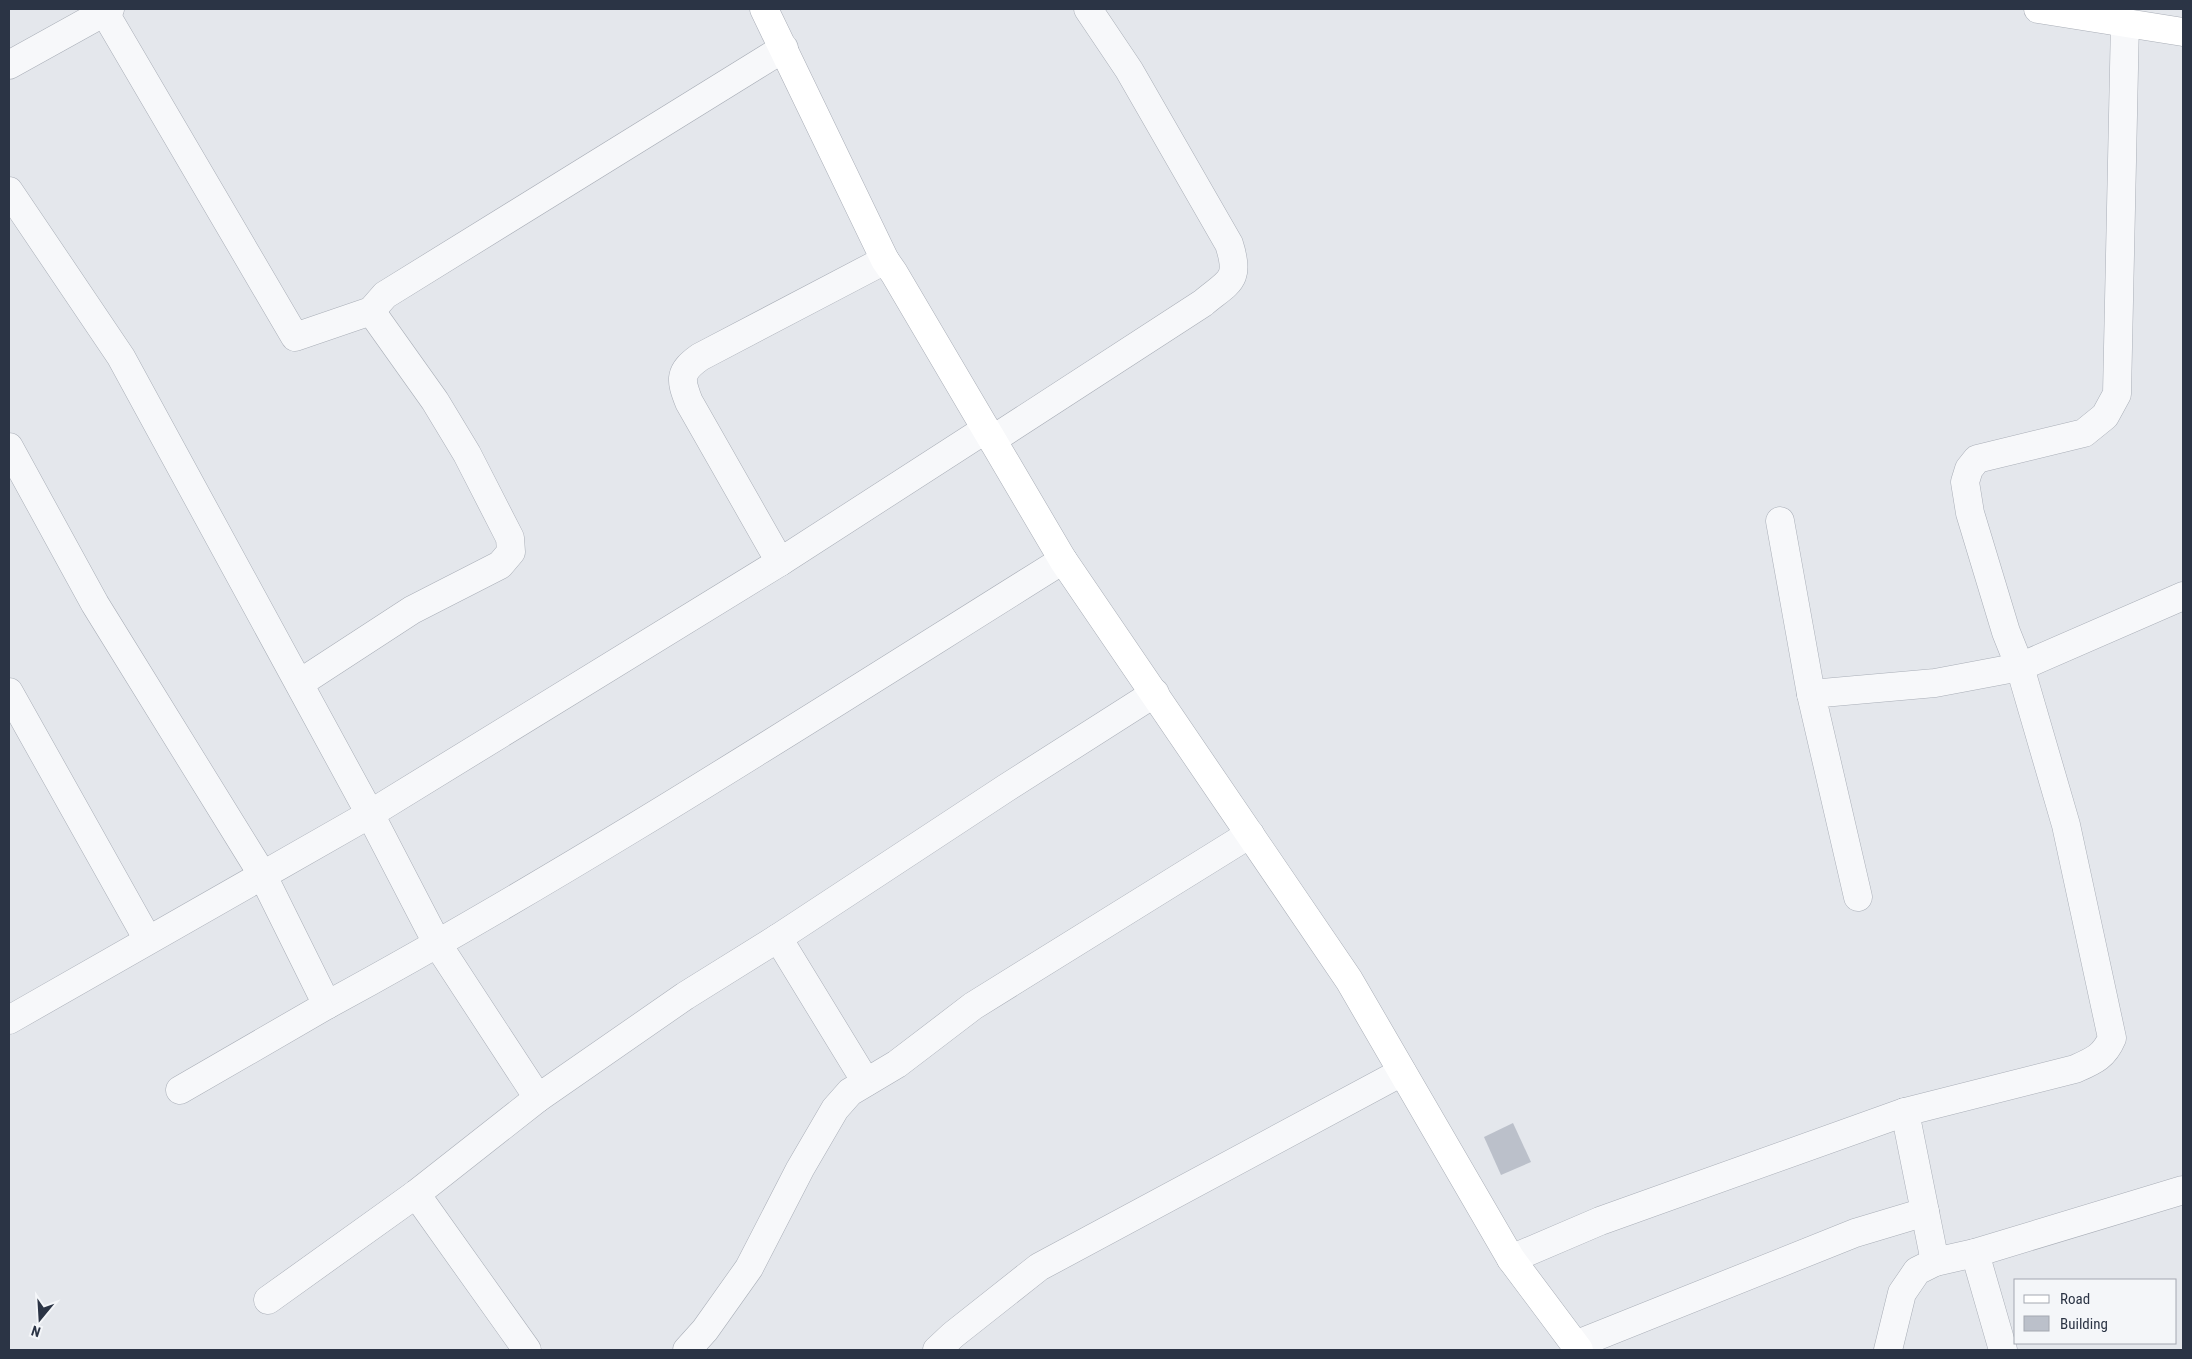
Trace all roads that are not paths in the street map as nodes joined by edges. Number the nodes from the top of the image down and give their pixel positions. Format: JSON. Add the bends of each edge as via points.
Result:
{"nodes":[{"id":1,"x":764,"y":9,"type":"edge"},
{"id":2,"x":1088,"y":9,"type":"edge"},
{"id":3,"x":2040,"y":9,"type":"edge"},
{"id":4,"x":107,"y":11,"type":"edge"},
{"id":5,"x":2125,"y":22,"type":"junction"},
{"id":6,"x":2183,"y":32,"type":"edge"},
{"id":7,"x":784,"y":48,"type":"junction"},
{"id":8,"x":13,"y":56,"type":"edge"},
{"id":9,"x":9,"y":191,"type":"edge"},
{"id":10,"x":885,"y":260,"type":"junction"},
{"id":11,"x":371,"y":311,"type":"junction"},
{"id":12,"x":989,"y":434,"type":"junction"},
{"id":13,"x":9,"y":448,"type":"edge"},
{"id":14,"x":1780,"y":521,"type":"dead end"},
{"id":15,"x":1063,"y":560,"type":"junction"},
{"id":16,"x":780,"y":562,"type":"junction"},
{"id":17,"x":2183,"y":596,"type":"edge"},
{"id":18,"x":2020,"y":667,"type":"junction"},
{"id":19,"x":300,"y":683,"type":"junction"},
{"id":20,"x":9,"y":692,"type":"edge"},
{"id":21,"x":1155,"y":693,"type":"junction"},
{"id":22,"x":1811,"y":694,"type":"junction"},
{"id":23,"x":370,"y":814,"type":"junction"},
{"id":24,"x":1250,"y":834,"type":"junction"},
{"id":25,"x":262,"y":874,"type":"junction"},
{"id":26,"x":1858,"y":897,"type":"dead end"},
{"id":27,"x":778,"y":938,"type":"junction"},
{"id":28,"x":148,"y":940,"type":"junction"},
{"id":29,"x":438,"y":945,"type":"junction"},
{"id":30,"x":327,"y":1005,"type":"junction"},
{"id":31,"x":9,"y":1020,"type":"edge"},
{"id":32,"x":1402,"y":1072,"type":"junction"},
{"id":33,"x":866,"y":1082,"type":"junction"},
{"id":34,"x":180,"y":1090,"type":"dead end"},
{"id":35,"x":538,"y":1098,"type":"junction"},
{"id":36,"x":1905,"y":1112,"type":"junction"},
{"id":37,"x":2183,"y":1190,"type":"edge"},
{"id":38,"x":416,"y":1194,"type":"junction"},
{"id":39,"x":1925,"y":1212,"type":"junction"},
{"id":40,"x":1975,"y":1253,"type":"junction"},
{"id":41,"x":1511,"y":1259,"type":"junction"},
{"id":42,"x":1935,"y":1262,"type":"junction"},
{"id":43,"x":268,"y":1300,"type":"dead end"},
{"id":44,"x":1577,"y":1348,"type":"edge"},
{"id":45,"x":527,"y":1350,"type":"edge"},
{"id":46,"x":687,"y":1350,"type":"edge"},
{"id":47,"x":937,"y":1350,"type":"edge"},
{"id":48,"x":1888,"y":1350,"type":"edge"},
{"id":49,"x":2003,"y":1350,"type":"edge"}],
"edges":[{"from":1,"to":7,"type":"street"},
{"from":2,"to":12,"type":"street","via":[[1128,70],[1229,244],[1235,263],[1234,272],[1230,281],[1202,303]]},
{"from":3,"to":5,"type":"street"},
{"from":4,"to":8,"type":"street"},
{"from":4,"to":11,"type":"street","via":[[295,338]]},
{"from":5,"to":6,"type":"street"},
{"from":5,"to":18,"type":"street","via":[[2117,394],[2105,416],[2084,433],[1977,459],[1969,468],[1965,482],[1970,513],[2006,632]]},
{"from":7,"to":10,"type":"street"},
{"from":7,"to":11,"type":"street","via":[[384,295]]},
{"from":9,"to":19,"type":"street","via":[[121,357]]},
{"from":10,"to":12,"type":"street"},
{"from":10,"to":16,"type":"street","via":[[700,357],[684,372],[682,379],[689,402]]},
{"from":11,"to":19,"type":"street","via":[[436,401],[467,454],[510,538],[511,552],[500,565],[412,610]]},
{"from":12,"to":15,"type":"street"},
{"from":12,"to":16,"type":"street"},
{"from":13,"to":25,"type":"street","via":[[95,604]]},
{"from":14,"to":22,"type":"street"},
{"from":15,"to":21,"type":"street"},
{"from":15,"to":29,"type":"street","via":[[571,867]]},
{"from":16,"to":23,"type":"street"},
{"from":17,"to":18,"type":"street"},
{"from":18,"to":22,"type":"street","via":[[1936,683]]},
{"from":18,"to":36,"type":"street","via":[[2066,825],[2112,1038],[2107,1050],[2076,1069]]},
{"from":19,"to":23,"type":"street"},
{"from":20,"to":28,"type":"street"},
{"from":21,"to":24,"type":"street"},
{"from":21,"to":27,"type":"street"},
{"from":22,"to":26,"type":"street"},
{"from":23,"to":25,"type":"street"},
{"from":23,"to":29,"type":"street"},
{"from":24,"to":32,"type":"street","via":[[1349,980]]},
{"from":24,"to":33,"type":"street","via":[[974,1006],[897,1064]]},
{"from":25,"to":28,"type":"street"},
{"from":25,"to":30,"type":"street"},
{"from":27,"to":33,"type":"street"},
{"from":27,"to":35,"type":"street","via":[[685,996]]},
{"from":28,"to":31,"type":"street"},
{"from":29,"to":30,"type":"street"},
{"from":29,"to":35,"type":"street"},
{"from":30,"to":34,"type":"street"},
{"from":32,"to":41,"type":"street"},
{"from":32,"to":47,"type":"street","via":[[1039,1267]]},
{"from":33,"to":46,"type":"street","via":[[850,1092],[835,1109],[749,1268]]},
{"from":35,"to":38,"type":"street"},
{"from":36,"to":39,"type":"street"},
{"from":36,"to":41,"type":"street","via":[[1600,1221]]},
{"from":37,"to":40,"type":"street"},
{"from":38,"to":43,"type":"street"},
{"from":38,"to":45,"type":"street"},
{"from":39,"to":42,"type":"street"},
{"from":39,"to":44,"type":"street","via":[[1855,1233]]},
{"from":40,"to":42,"type":"street"},
{"from":40,"to":49,"type":"street"},
{"from":41,"to":44,"type":"street"},
{"from":42,"to":48,"type":"street","via":[[1917,1270],[1902,1293]]}]}
